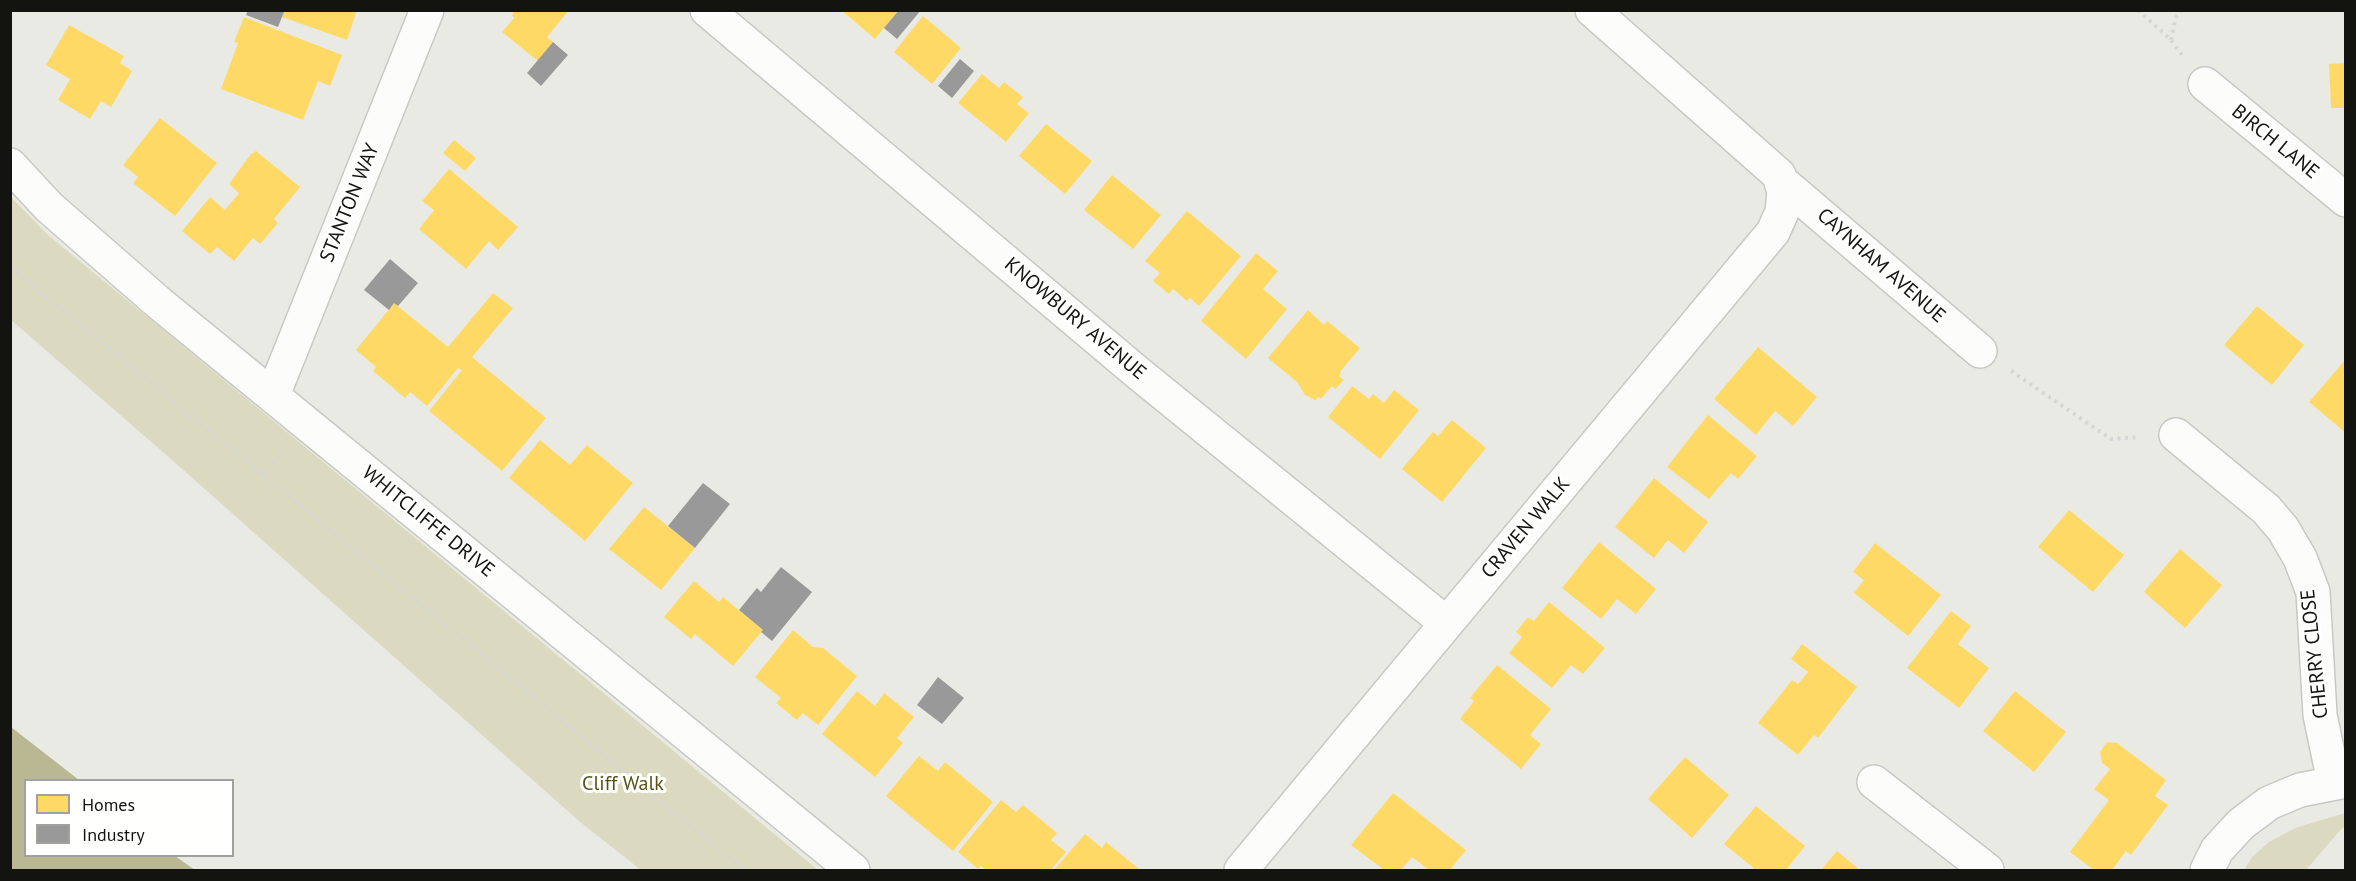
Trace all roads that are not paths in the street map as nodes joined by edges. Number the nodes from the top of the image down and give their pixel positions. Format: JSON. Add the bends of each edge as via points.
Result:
{"nodes":[{"id":1,"x":427,"y":10,"type":"edge"},
{"id":2,"x":706,"y":10,"type":"edge"},
{"id":3,"x":1592,"y":10,"type":"edge"},
{"id":4,"x":2205,"y":84,"type":"road end"},
{"id":5,"x":10,"y":165,"type":"edge"},
{"id":6,"x":1780,"y":178,"type":"junction"},
{"id":7,"x":2346,"y":200,"type":"edge"},
{"id":8,"x":1980,"y":351,"type":"road end"},
{"id":9,"x":273,"y":395,"type":"junction"},
{"id":10,"x":2176,"y":435,"type":"road end"},
{"id":11,"x":1446,"y":623,"type":"junction"},
{"id":12,"x":1874,"y":782,"type":"dead end"},
{"id":13,"x":2340,"y":782,"type":"edge"},
{"id":14,"x":853,"y":870,"type":"edge"},
{"id":15,"x":1241,"y":870,"type":"edge"},
{"id":16,"x":1987,"y":870,"type":"edge"},
{"id":17,"x":2206,"y":870,"type":"edge"}],
"edges":[{"from":1,"to":9,"type":"street","name":"STANTON WAY"},
{"from":2,"to":11,"type":"street","name":"KNOWBURY AVENUE","via":[[1138,373]]},
{"from":3,"to":6,"type":"street","name":"CAYNHAM AVENUE"},
{"from":4,"to":7,"type":"street","name":"BIRCH LANE"},
{"from":5,"to":9,"type":"street","name":"WHITCLIFFE DRIVE","via":[[93,246]]},
{"from":6,"to":8,"type":"street","name":"CAYNHAM AVENUE"},
{"from":6,"to":11,"type":"street","name":"CRAVEN WALK","via":[[1784,192],[1782,212],[1773,232]]},
{"from":9,"to":14,"type":"street","name":"WHITCLIFFE DRIVE"},
{"from":10,"to":13,"type":"street","name":"CHERRY CLOSE","via":[[2266,509],[2300,558],[2313,592],[2320,715]]},
{"from":11,"to":15,"type":"street","name":"CRAVEN WALK"},
{"from":12,"to":16,"type":"street"},
{"from":13,"to":17,"type":"street","via":[[2300,790],[2269,802],[2241,824],[2217,850]]}]}
